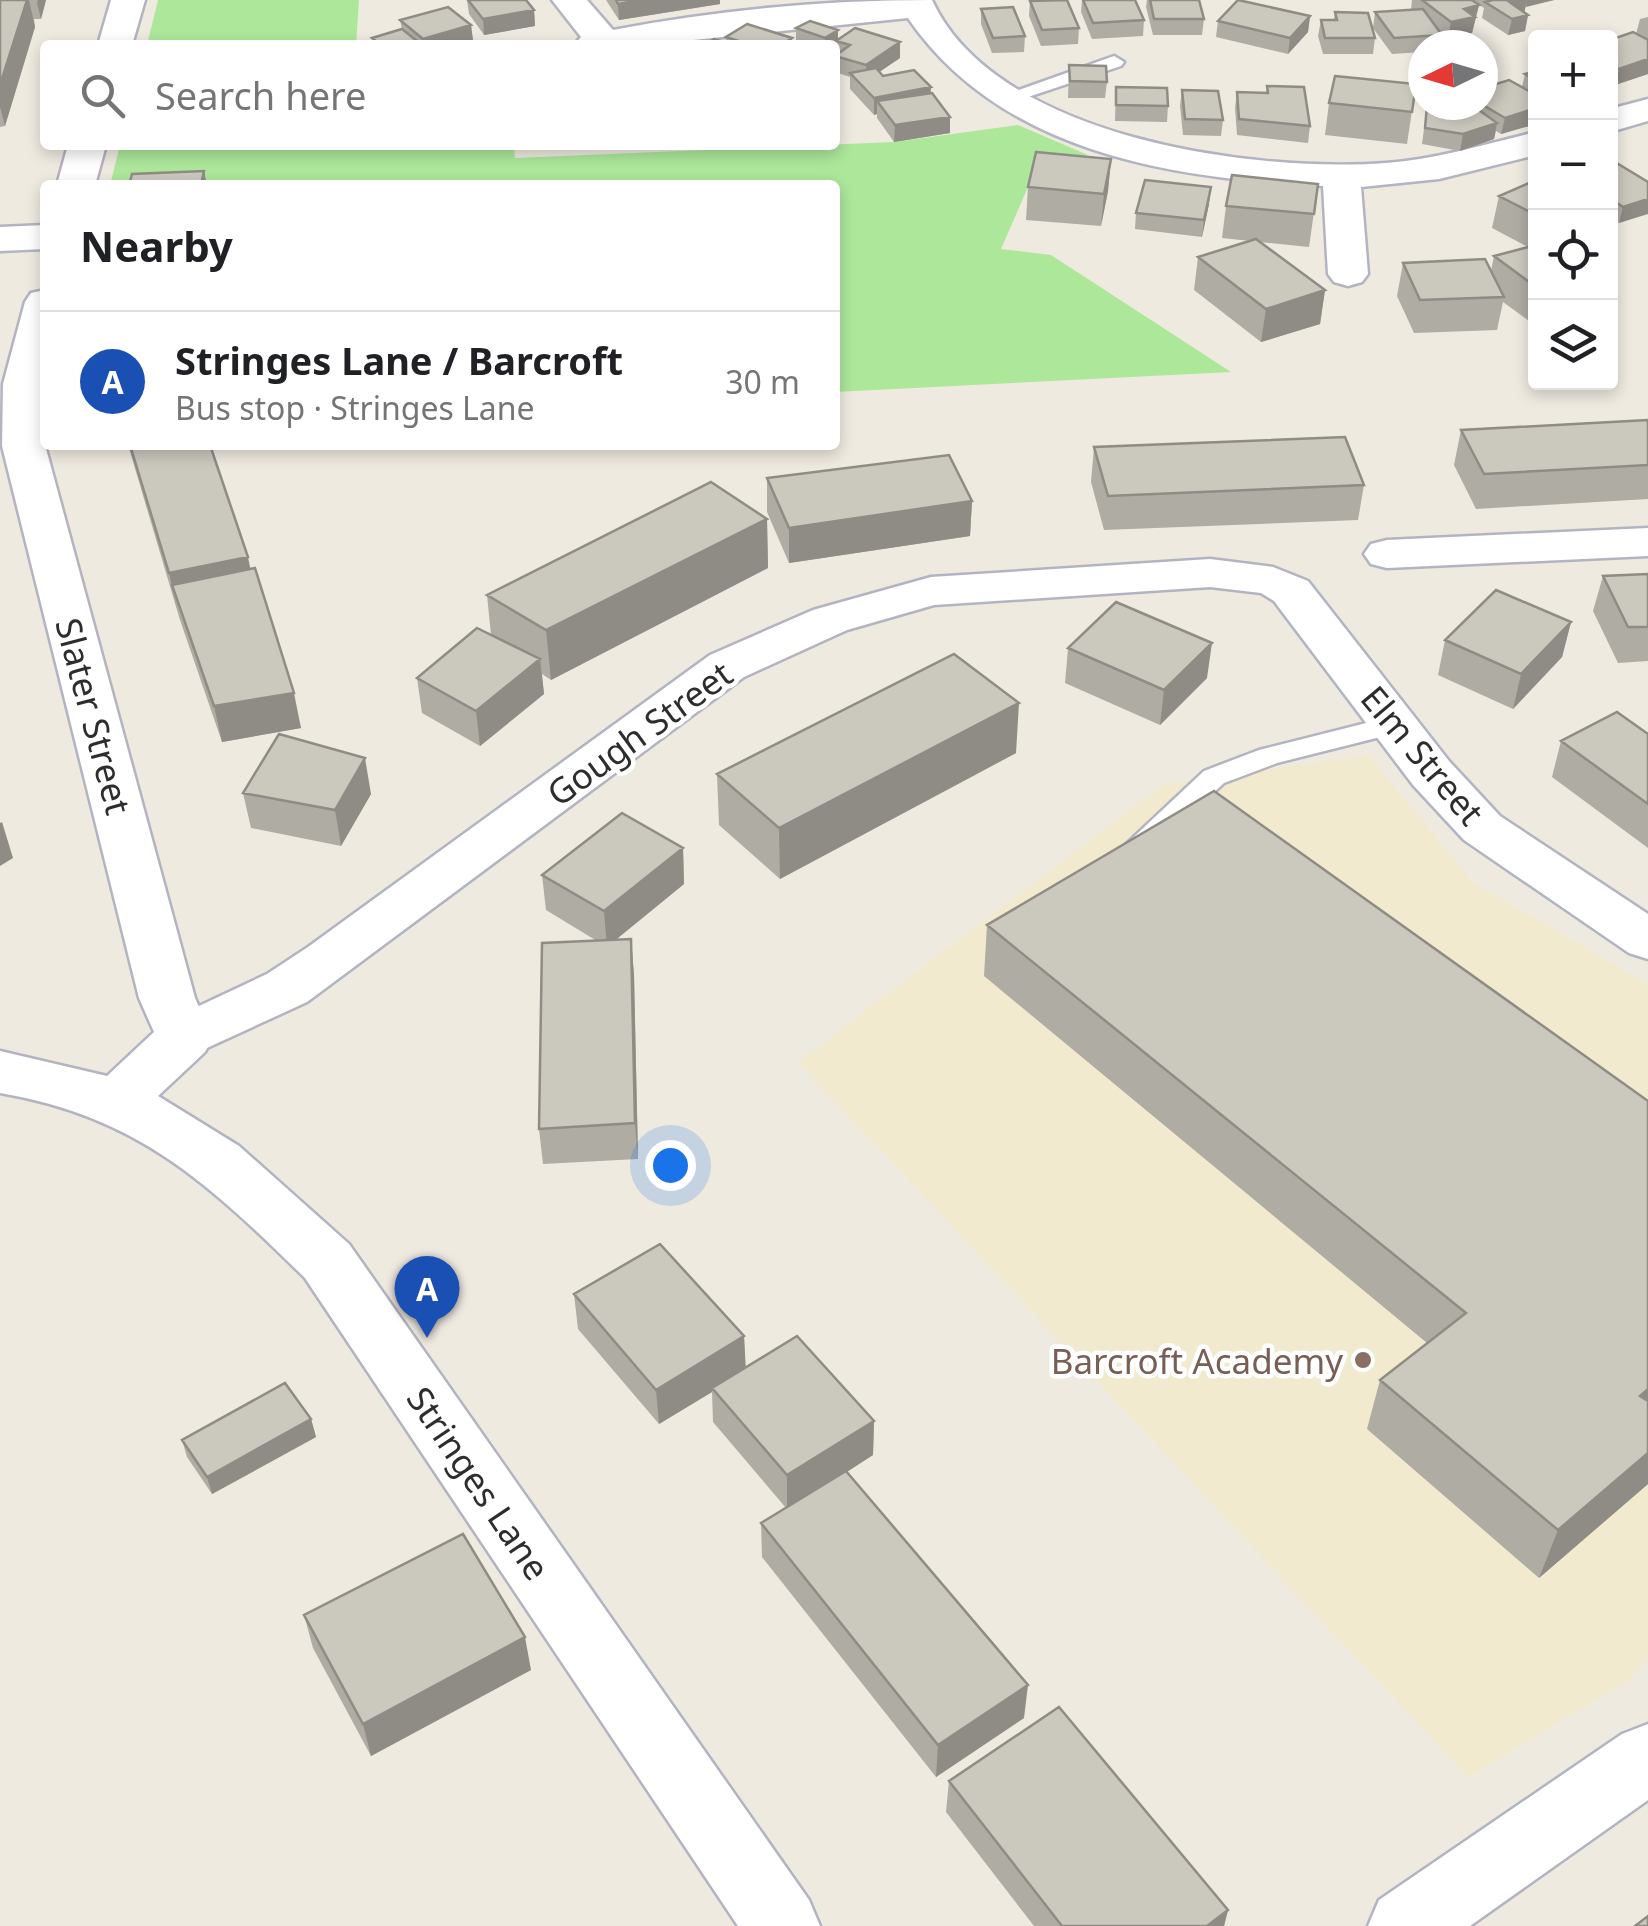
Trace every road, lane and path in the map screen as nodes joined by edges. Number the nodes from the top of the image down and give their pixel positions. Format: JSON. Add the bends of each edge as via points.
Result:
{"nodes":[{"id":1,"x":128,"y":0,"type":"edge"},
{"id":2,"x":569,"y":0,"type":"edge"},
{"id":3,"x":916,"y":3,"type":"edge"},
{"id":4,"x":117,"y":40,"type":"edge"},
{"id":5,"x":595,"y":40,"type":"edge"},
{"id":6,"x":614,"y":40,"type":"edge"},
{"id":7,"x":1114,"y":62,"type":"dead end"},
{"id":8,"x":1006,"y":98,"type":"junction"},
{"id":9,"x":1648,"y":110,"type":"edge"},
{"id":10,"x":1613,"y":120,"type":"edge"},
{"id":11,"x":1528,"y":145,"type":"edge"},
{"id":12,"x":86,"y":150,"type":"edge"},
{"id":13,"x":1341,"y":176,"type":"junction"},
{"id":14,"x":78,"y":180,"type":"edge"},
{"id":15,"x":40,"y":237,"type":"edge"},
{"id":16,"x":0,"y":239,"type":"edge"},
{"id":17,"x":1348,"y":274,"type":"dead end"},
{"id":18,"x":40,"y":322,"type":"edge"},
{"id":19,"x":1413,"y":506,"type":"dead end"},
{"id":20,"x":1648,"y":542,"type":"edge"},
{"id":21,"x":1210,"y":573,"type":"joint"},
{"id":22,"x":1394,"y":725,"type":"junction"},
{"id":23,"x":1128,"y":854,"type":"edge"},
{"id":24,"x":1648,"y":940,"type":"edge"},
{"id":25,"x":185,"y":1037,"type":"junction"},
{"id":26,"x":0,"y":1072,"type":"edge"},
{"id":27,"x":117,"y":1100,"type":"junction"},
{"id":28,"x":1648,"y":1758,"type":"edge"},
{"id":29,"x":782,"y":1926,"type":"edge"},
{"id":30,"x":1406,"y":1926,"type":"edge"}],
"edges":[{"from":1,"to":4,"type":"street"},
{"from":2,"to":5,"type":"street"},
{"from":3,"to":6,"type":"street"},
{"from":3,"to":8,"type":"street","via":[[953,56]]},
{"from":7,"to":8,"type":"lane"},
{"from":8,"to":13,"type":"street","via":[[1088,135],[1181,160]]},
{"from":9,"to":10,"type":"street"},
{"from":11,"to":13,"type":"street","via":[[1417,171]]},
{"from":12,"to":14,"type":"street"},
{"from":13,"to":17,"type":"street"},
{"from":15,"to":16,"type":"street"},
{"from":18,"to":25,"type":"street","name":"Slater Street","via":[[24,384],[24,446],[167,998]]},
{"from":19,"to":20,"type":"street","via":[[1410,553]]},
{"from":21,"to":22,"type":"street","name":"Elm Street","via":[[1273,581],[1291,592]]},
{"from":21,"to":25,"type":"street","name":"Gough Street","via":[[931,591],[830,620],[727,666],[327,962]]},
{"from":22,"to":23,"type":"lane","via":[[1214,776]]},
{"from":22,"to":24,"type":"street","name":"Elm Street","via":[[1482,828]]},
{"from":25,"to":27,"type":"street"},
{"from":26,"to":27,"type":"street","name":"Stringes Lane","via":[[51,1078]]},
{"from":27,"to":29,"type":"street","name":"Stringes Lane","via":[[238,1174],[327,1261]]},
{"from":28,"to":30,"type":"street"}]}
